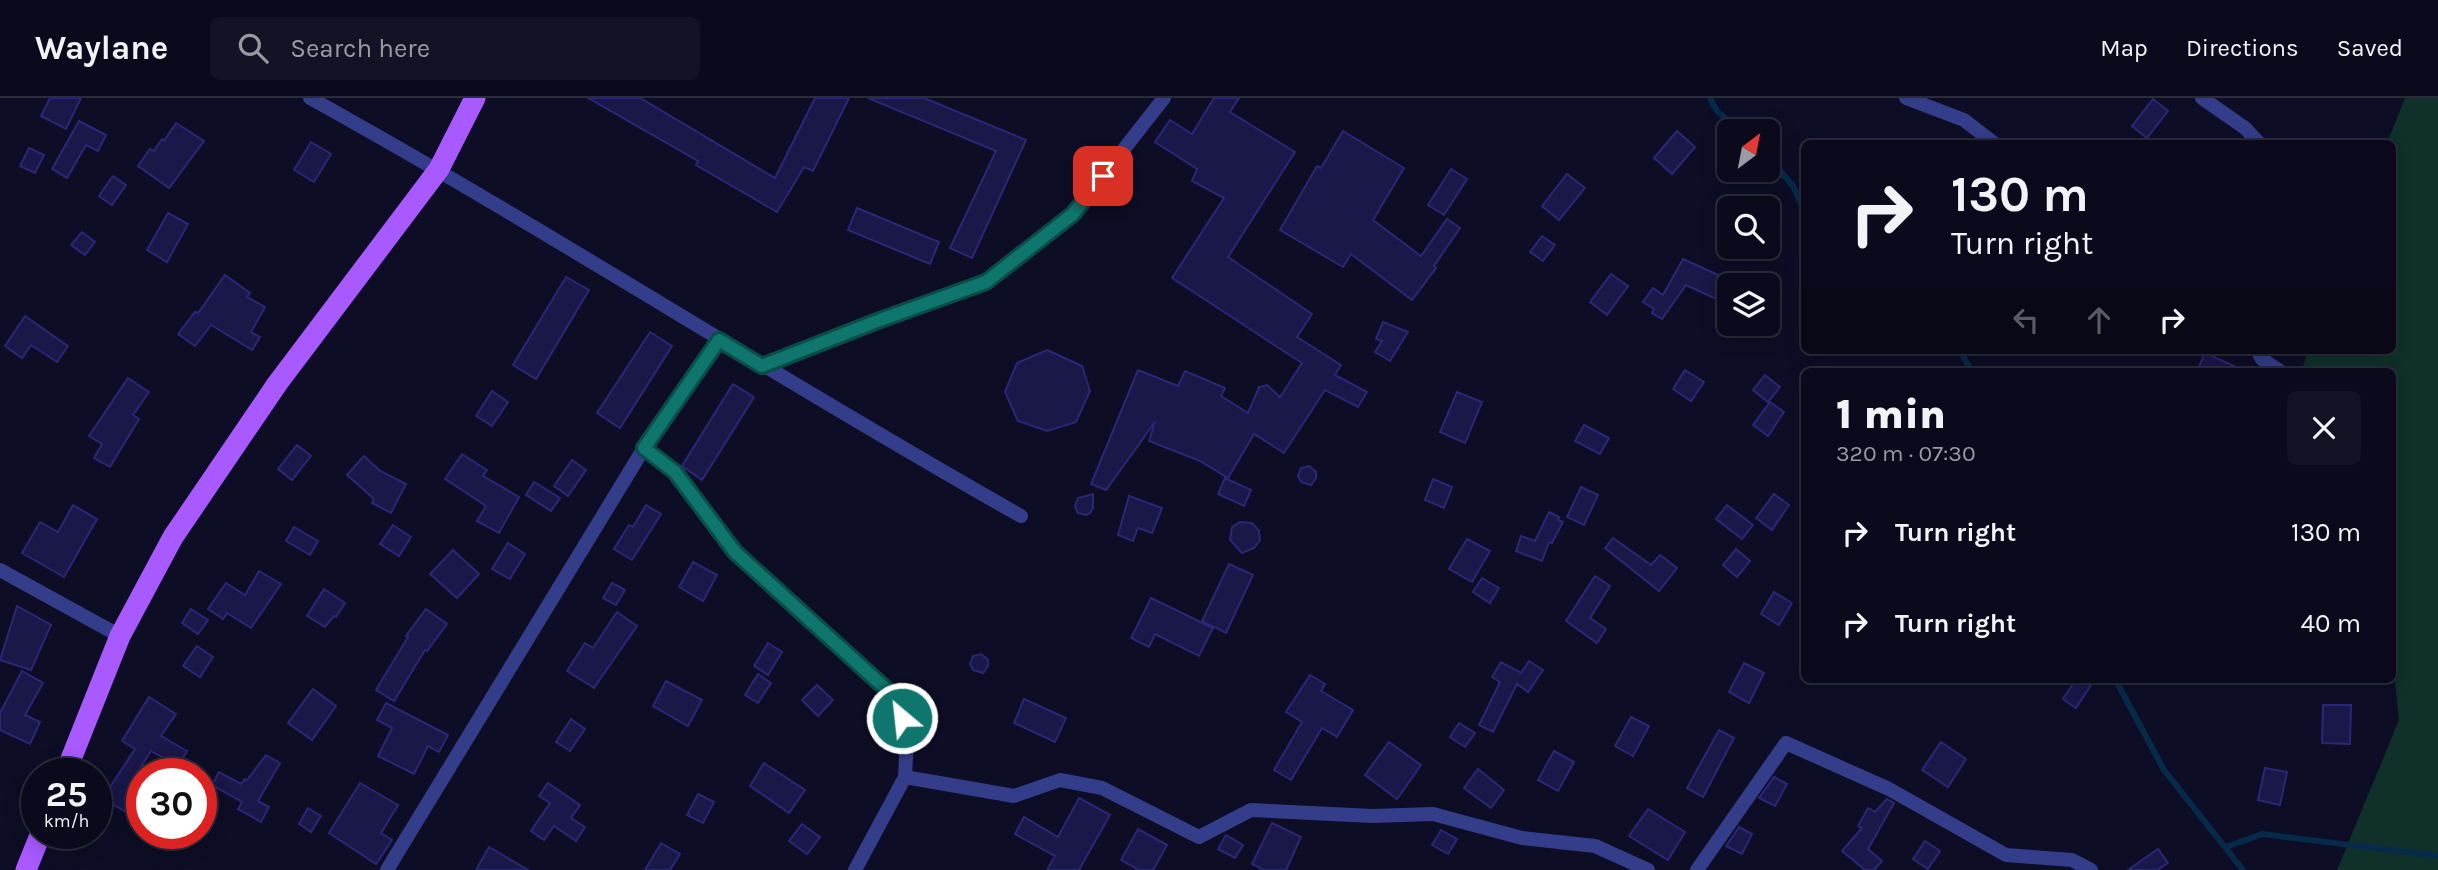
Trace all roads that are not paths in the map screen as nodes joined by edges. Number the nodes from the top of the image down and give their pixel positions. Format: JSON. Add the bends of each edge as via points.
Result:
{"nodes":[{"id":1,"x":310,"y":98,"type":"edge"},
{"id":2,"x":475,"y":98,"type":"edge"},
{"id":3,"x":1164,"y":98,"type":"edge"},
{"id":4,"x":1906,"y":98,"type":"edge"},
{"id":5,"x":2202,"y":98,"type":"edge"},
{"id":6,"x":1990,"y":140,"type":"edge"},
{"id":7,"x":2256,"y":140,"type":"edge"},
{"id":8,"x":439,"y":169,"type":"junction"},
{"id":9,"x":719,"y":340,"type":"junction"},
{"id":10,"x":2259,"y":354,"type":"edge"},
{"id":11,"x":762,"y":366,"type":"junction"},
{"id":12,"x":2276,"y":368,"type":"edge"},
{"id":13,"x":644,"y":448,"type":"junction"},
{"id":14,"x":1021,"y":516,"type":"dead end"},
{"id":15,"x":0,"y":570,"type":"edge"},
{"id":16,"x":120,"y":636,"type":"junction"},
{"id":17,"x":71,"y":758,"type":"edge"},
{"id":18,"x":905,"y":777,"type":"junction"},
{"id":19,"x":35,"y":849,"type":"edge"},
{"id":20,"x":26,"y":870,"type":"edge"},
{"id":21,"x":387,"y":870,"type":"edge"},
{"id":22,"x":855,"y":870,"type":"edge"},
{"id":23,"x":1648,"y":870,"type":"edge"},
{"id":24,"x":1696,"y":870,"type":"edge"},
{"id":25,"x":2091,"y":870,"type":"edge"}],
"edges":[{"from":1,"to":8,"type":"street"},
{"from":2,"to":8,"type":"main road"},
{"from":3,"to":11,"type":"street","via":[[1073,214],[986,282]]},
{"from":4,"to":6,"type":"street","via":[[1964,120]]},
{"from":5,"to":7,"type":"street"},
{"from":8,"to":9,"type":"street"},
{"from":8,"to":16,"type":"main road","via":[[277,384],[173,537]]},
{"from":9,"to":11,"type":"street"},
{"from":9,"to":13,"type":"street"},
{"from":10,"to":12,"type":"street"},
{"from":11,"to":14,"type":"street"},
{"from":13,"to":18,"type":"street","via":[[675,472],[735,552],[896,698],[908,738]]},
{"from":13,"to":21,"type":"street"},
{"from":15,"to":16,"type":"street"},
{"from":16,"to":17,"type":"main road"},
{"from":18,"to":22,"type":"street"},
{"from":18,"to":23,"type":"street","via":[[1014,796],[1060,780],[1102,788],[1199,837],[1251,810],[1433,814],[1522,838],[1595,846]]},
{"from":19,"to":20,"type":"main road"},
{"from":24,"to":25,"type":"street","via":[[1786,743],[1889,789],[2006,855],[2072,860]]}]}
